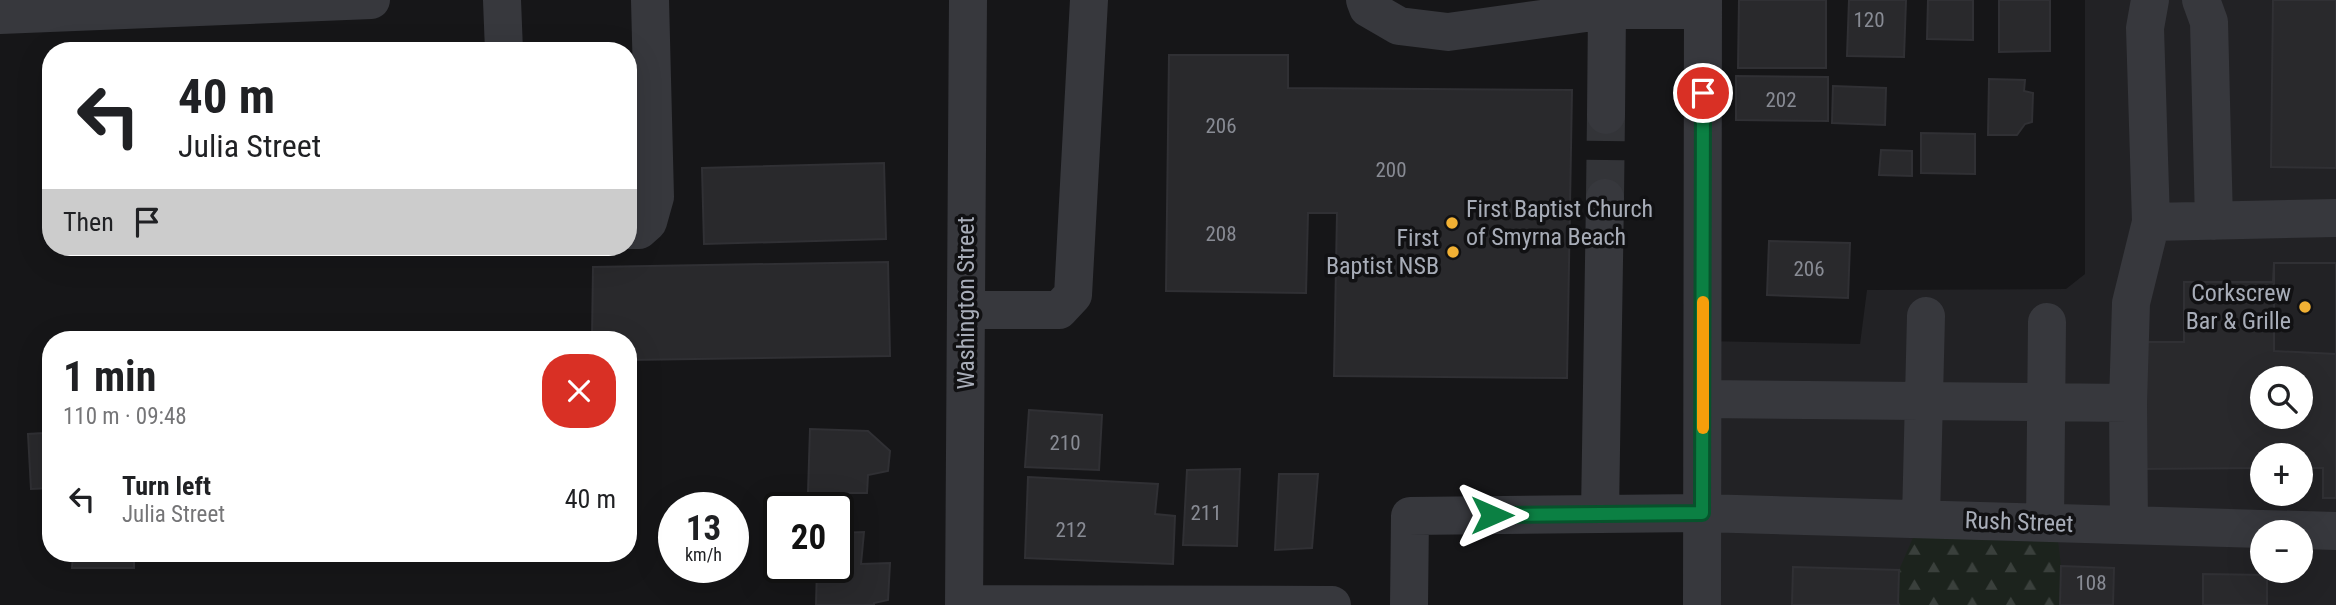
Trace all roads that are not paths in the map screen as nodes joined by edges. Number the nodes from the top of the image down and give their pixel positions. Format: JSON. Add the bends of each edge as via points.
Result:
{"nodes":[{"id":1,"x":371,"y":0,"type":"edge"},
{"id":2,"x":502,"y":0,"type":"edge"},
{"id":3,"x":650,"y":0,"type":"edge"},
{"id":4,"x":968,"y":0,"type":"edge"},
{"id":5,"x":1089,"y":0,"type":"edge"},
{"id":6,"x":1365,"y":0,"type":"edge"},
{"id":7,"x":2150,"y":0,"type":"edge"},
{"id":8,"x":2201,"y":0,"type":"edge"},
{"id":9,"x":1703,"y":5,"type":"edge"},
{"id":10,"x":1607,"y":10,"type":"junction"},
{"id":11,"x":0,"y":15,"type":"edge"},
{"id":12,"x":504,"y":42,"type":"edge"},
{"id":13,"x":1606,"y":115,"type":"tunnel mouth"},
{"id":14,"x":1605,"y":198,"type":"tunnel mouth"},
{"id":15,"x":2336,"y":218,"type":"edge"},
{"id":16,"x":2214,"y":221,"type":"junction"},
{"id":17,"x":2151,"y":222,"type":"junction"},
{"id":18,"x":637,"y":230,"type":"edge"},
{"id":19,"x":966,"y":310,"type":"junction"},
{"id":20,"x":1926,"y":316,"type":"dead end"},
{"id":21,"x":2047,"y":322,"type":"dead end"},
{"id":22,"x":1703,"y":400,"type":"junction"},
{"id":23,"x":1922,"y":402,"type":"junction"},
{"id":24,"x":2047,"y":403,"type":"junction"},
{"id":25,"x":2129,"y":403,"type":"junction"},
{"id":26,"x":1702,"y":513,"type":"junction"},
{"id":27,"x":1600,"y":514,"type":"junction"},
{"id":28,"x":1921,"y":519,"type":"junction"},
{"id":29,"x":2045,"y":523,"type":"junction"},
{"id":30,"x":2129,"y":525,"type":"junction"},
{"id":31,"x":2336,"y":531,"type":"edge"},
{"id":32,"x":964,"y":605,"type":"edge"},
{"id":33,"x":1332,"y":605,"type":"edge"},
{"id":34,"x":1409,"y":605,"type":"edge"},
{"id":35,"x":1702,"y":605,"type":"edge"}],
"edges":[{"from":1,"to":11,"type":"street"},
{"from":2,"to":12,"type":"street"},
{"from":3,"to":18,"type":"street","via":[[655,197],[648,222]]},
{"from":4,"to":19,"type":"street","name":"Washington Street"},
{"from":5,"to":19,"type":"street","via":[[1073,295],[1059,310]]},
{"from":6,"to":10,"type":"street","via":[[1368,8],[1399,26],[1448,32]]},
{"from":7,"to":17,"type":"street","via":[[2145,28]]},
{"from":8,"to":16,"type":"street","via":[[2209,22]]},
{"from":9,"to":10,"type":"street"},
{"from":9,"to":22,"type":"street"},
{"from":10,"to":13,"type":"street"},
{"from":14,"to":27,"type":"street"},
{"from":15,"to":16,"type":"street"},
{"from":16,"to":17,"type":"street"},
{"from":17,"to":25,"type":"street","via":[[2131,303]]},
{"from":19,"to":32,"type":"street","name":"Washington Street"},
{"from":20,"to":23,"type":"street"},
{"from":21,"to":24,"type":"street"},
{"from":22,"to":23,"type":"street"},
{"from":22,"to":26,"type":"street"},
{"from":23,"to":24,"type":"street"},
{"from":23,"to":28,"type":"street"},
{"from":24,"to":25,"type":"street"},
{"from":24,"to":29,"type":"street"},
{"from":25,"to":30,"type":"street"},
{"from":26,"to":27,"type":"street","name":"Rush Street"},
{"from":26,"to":28,"type":"street","name":"Rush Street"},
{"from":26,"to":35,"type":"street"},
{"from":27,"to":34,"type":"street","name":"Rush Street","via":[[1410,516]]},
{"from":28,"to":29,"type":"street","name":"Rush Street"},
{"from":29,"to":30,"type":"street","name":"Rush Street"},
{"from":30,"to":31,"type":"street","name":"Rush Street"},
{"from":32,"to":33,"type":"street"}]}
